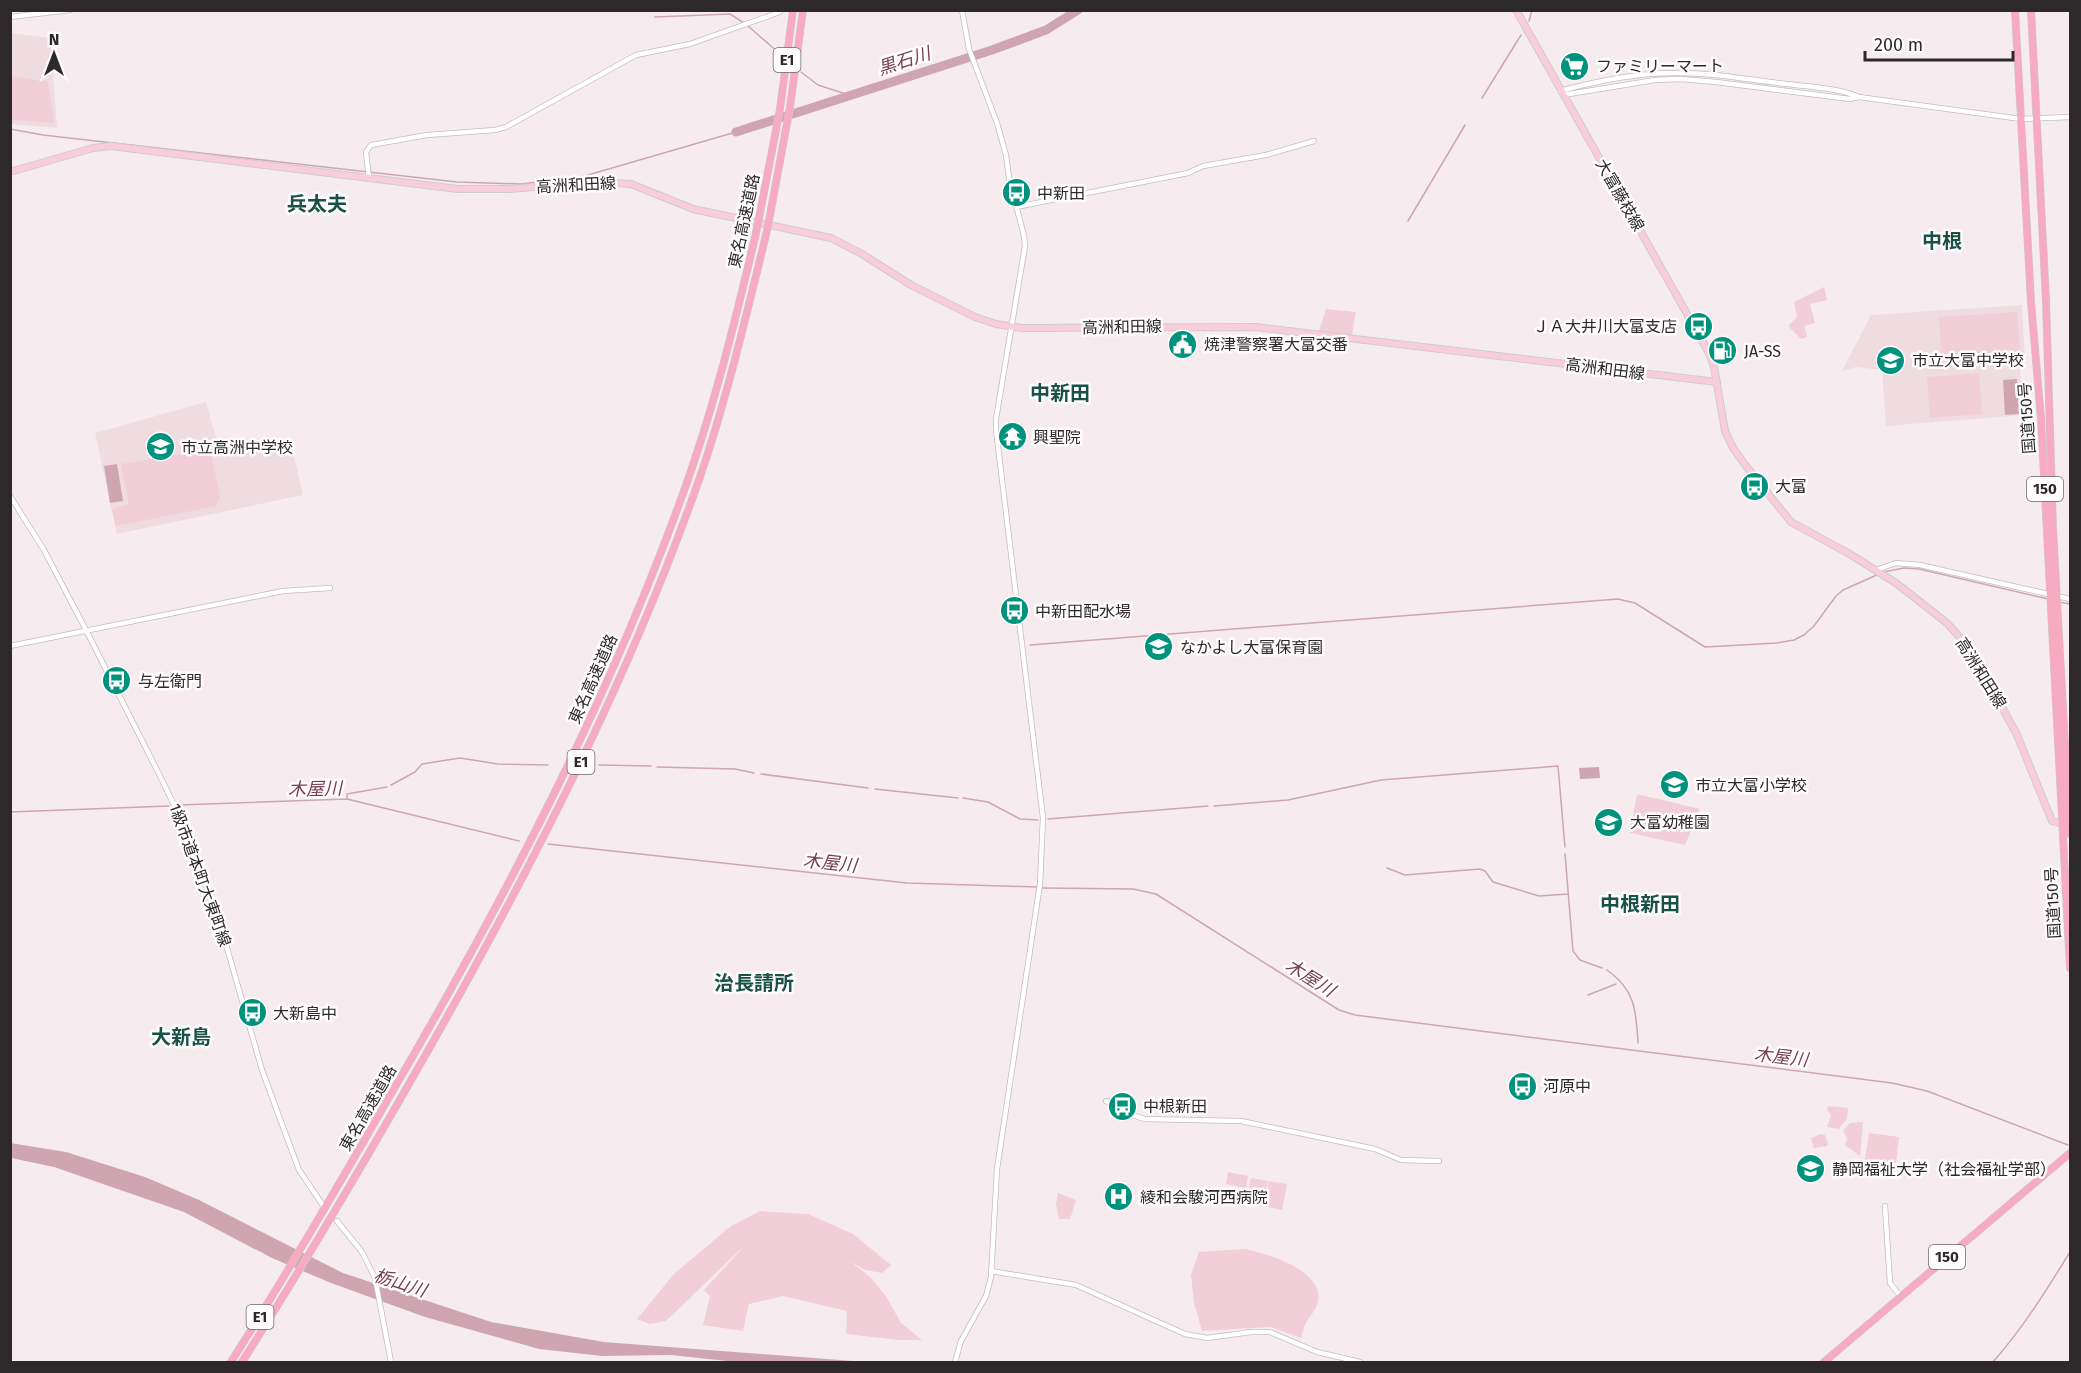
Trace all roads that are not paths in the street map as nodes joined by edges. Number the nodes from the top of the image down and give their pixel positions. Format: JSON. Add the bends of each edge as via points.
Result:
{"nodes":[{"id":1,"x":70,"y":10,"type":"edge"},
{"id":2,"x":793,"y":10,"type":"edge"},
{"id":3,"x":802,"y":10,"type":"edge"},
{"id":4,"x":962,"y":10,"type":"edge"},
{"id":5,"x":1516,"y":10,"type":"edge"},
{"id":6,"x":2015,"y":10,"type":"edge"},
{"id":7,"x":2031,"y":10,"type":"edge"},
{"id":8,"x":780,"y":12,"type":"dead end"},
{"id":9,"x":10,"y":17,"type":"edge"},
{"id":10,"x":1561,"y":93,"type":"junction"},
{"id":11,"x":2070,"y":117,"type":"edge"},
{"id":12,"x":2021,"y":119,"type":"junction"},
{"id":13,"x":2037,"y":119,"type":"junction"},
{"id":14,"x":1314,"y":141,"type":"dead end"},
{"id":15,"x":10,"y":172,"type":"edge"},
{"id":16,"x":369,"y":178,"type":"junction"},
{"id":17,"x":1016,"y":207,"type":"junction"},
{"id":18,"x":1011,"y":326,"type":"junction"},
{"id":19,"x":1717,"y":382,"type":"junction"},
{"id":20,"x":10,"y":496,"type":"edge"},
{"id":21,"x":1876,"y":570,"type":"junction"},
{"id":22,"x":330,"y":588,"type":"dead end"},
{"id":23,"x":2054,"y":595,"type":"junction"},
{"id":24,"x":2070,"y":599,"type":"edge"},
{"id":25,"x":87,"y":632,"type":"junction"},
{"id":26,"x":10,"y":646,"type":"edge"},
{"id":27,"x":2063,"y":824,"type":"junction"},
{"id":28,"x":2070,"y":834,"type":"edge"},
{"id":29,"x":2070,"y":968,"type":"edge"},
{"id":30,"x":1106,"y":1101,"type":"dead end"},
{"id":31,"x":2070,"y":1153,"type":"edge"},
{"id":32,"x":1439,"y":1161,"type":"dead end"},
{"id":33,"x":322,"y":1204,"type":"dead end"},
{"id":34,"x":1885,"y":1206,"type":"dead end"},
{"id":35,"x":337,"y":1221,"type":"dead end"},
{"id":36,"x":991,"y":1271,"type":"junction"},
{"id":37,"x":1901,"y":1297,"type":"junction"},
{"id":38,"x":231,"y":1362,"type":"edge"},
{"id":39,"x":242,"y":1362,"type":"edge"},
{"id":40,"x":391,"y":1362,"type":"edge"},
{"id":41,"x":955,"y":1362,"type":"edge"},
{"id":42,"x":1360,"y":1362,"type":"edge"},
{"id":43,"x":1824,"y":1362,"type":"edge"}],
"edges":[{"from":1,"to":9,"type":"street"},
{"from":2,"to":38,"type":"highway","name":"東名高速道路","number":"E1","bridge":true,"via":[[780,109],[760,213],[724,363],[678,508],[624,645],[500,900],[303,1249]]},
{"from":3,"to":39,"type":"highway","name":"東名高速道路","number":"E1","bridge":true,"via":[[790,107],[766,235],[700,476],[671,554],[610,701],[510,904],[411,1082]]},
{"from":4,"to":17,"type":"street","via":[[969,51],[997,123]]},
{"from":5,"to":10,"type":"main road","name":"大富藤枝線"},
{"from":6,"to":12,"type":"highway","name":"国道150号","number":"150"},
{"from":7,"to":13,"type":"highway","name":"国道150号","number":"150"},
{"from":8,"to":16,"type":"street","via":[[690,44],[636,56],[506,127],[371,145],[366,152]]},
{"from":10,"to":12,"type":"street","via":[[1627,76],[1706,74]]},
{"from":10,"to":19,"type":"main road","name":"大富藤枝線","via":[[1709,353]]},
{"from":11,"to":13,"type":"street"},
{"from":12,"to":13,"type":"street"},
{"from":12,"to":23,"type":"highway","name":"国道150号","number":"150"},
{"from":13,"to":23,"type":"highway","name":"国道150号","number":"150"},
{"from":14,"to":17,"type":"street","via":[[1203,166],[1188,173]]},
{"from":15,"to":16,"type":"main road","name":"高洲和田線","via":[[111,146]]},
{"from":16,"to":18,"type":"main road","name":"高洲和田線","via":[[458,189],[606,181],[632,184],[693,209],[831,238],[939,300],[975,317]]},
{"from":17,"to":18,"type":"street","via":[[1025,246]]},
{"from":18,"to":19,"type":"main road","name":"高洲和田線","via":[[1256,327]]},
{"from":18,"to":36,"type":"street","via":[[996,430],[1043,818],[1039,888],[997,1169]]},
{"from":19,"to":21,"type":"main road","name":"高洲和田線","via":[[1723,425],[1733,447],[1791,522]]},
{"from":20,"to":25,"type":"street","name":"1級市道本町大東町線"},
{"from":21,"to":23,"type":"street","via":[[1896,563],[1920,565]]},
{"from":21,"to":27,"type":"main road","name":"高洲和田線","via":[[1947,623],[1964,642],[2017,735],[2052,821]]},
{"from":22,"to":25,"type":"street","via":[[283,591]]},
{"from":23,"to":24,"type":"street"},
{"from":23,"to":27,"type":"highway","name":"国道150号","number":"150"},
{"from":23,"to":28,"type":"highway","name":"国道150号","number":"150"},
{"from":25,"to":26,"type":"street"},
{"from":25,"to":33,"type":"street","name":"1級市道本町大東町線","via":[[188,834],[227,948],[262,1070],[299,1170]]},
{"from":27,"to":29,"type":"highway","name":"国道150号","number":"150"},
{"from":30,"to":32,"type":"street","via":[[1145,1119],[1241,1121],[1375,1149],[1401,1160]]},
{"from":31,"to":37,"type":"highway","number":"150"},
{"from":34,"to":37,"type":"street","via":[[1890,1283]]},
{"from":35,"to":40,"type":"street","via":[[375,1276]]},
{"from":36,"to":41,"type":"street","via":[[986,1296],[967,1326]]},
{"from":36,"to":42,"type":"street","via":[[1076,1285],[1197,1337],[1270,1332],[1317,1352]]},
{"from":37,"to":43,"type":"highway","number":"150"}]}
